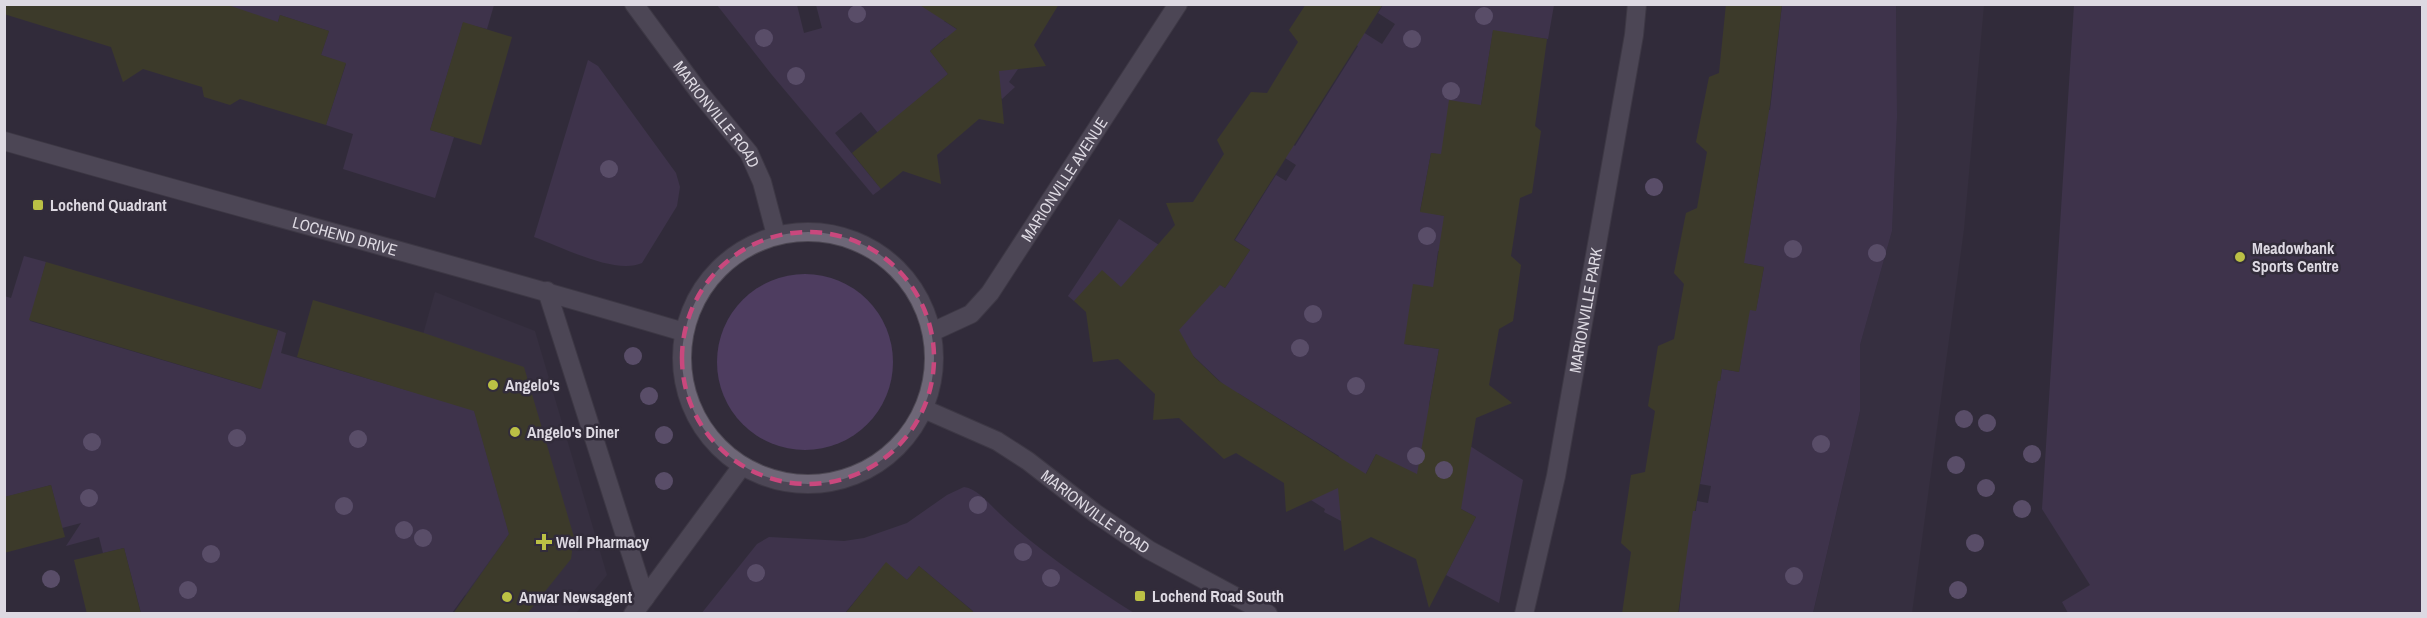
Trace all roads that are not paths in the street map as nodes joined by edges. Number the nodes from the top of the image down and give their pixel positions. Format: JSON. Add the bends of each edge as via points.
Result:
{"nodes":[{"id":1,"x":634,"y":4,"type":"edge"},
{"id":2,"x":1178,"y":4,"type":"edge"},
{"id":3,"x":1637,"y":4,"type":"edge"},
{"id":4,"x":4,"y":141,"type":"edge"},
{"id":5,"x":776,"y":235,"type":"junction"},
{"id":6,"x":547,"y":291,"type":"junction"},
{"id":7,"x":684,"y":332,"type":"junction"},
{"id":8,"x":932,"y":332,"type":"junction"},
{"id":9,"x":924,"y":409,"type":"junction"},
{"id":10,"x":742,"y":466,"type":"junction"},
{"id":11,"x":645,"y":598,"type":"junction"},
{"id":12,"x":633,"y":614,"type":"edge"},
{"id":13,"x":1268,"y":614,"type":"edge"},
{"id":14,"x":1524,"y":614,"type":"edge"}],
"edges":[{"from":1,"to":5,"type":"street","name":"MARIONVILLE ROAD","via":[[749,153],[762,182]]},
{"from":2,"to":8,"type":"street","name":"MARIONVILLE AVENUE","via":[[990,293],[971,314]]},
{"from":3,"to":14,"type":"street","name":"MARIONVILLE PARK","via":[[1556,476]]},
{"from":4,"to":6,"type":"street","name":"LOCHEND DRIVE"},
{"from":5,"to":7,"type":"street","via":[[744,248],[716,270],[696,299]]},
{"from":5,"to":8,"type":"street","via":[[806,231],[862,243],[887,259],[908,280],[923,304]]},
{"from":6,"to":7,"type":"street","name":"LOCHEND DRIVE"},
{"from":6,"to":11,"type":"street"},
{"from":7,"to":10,"type":"street","via":[[681,357],[692,408],[704,431]]},
{"from":8,"to":9,"type":"street","via":[[935,358]]},
{"from":9,"to":10,"type":"street","via":[[906,439],[879,463],[847,479],[811,485],[775,481]]},
{"from":9,"to":13,"type":"street","name":"MARIONVILLE ROAD","via":[[997,441],[1149,550]]},
{"from":10,"to":11,"type":"street"},
{"from":11,"to":12,"type":"street"}]}
